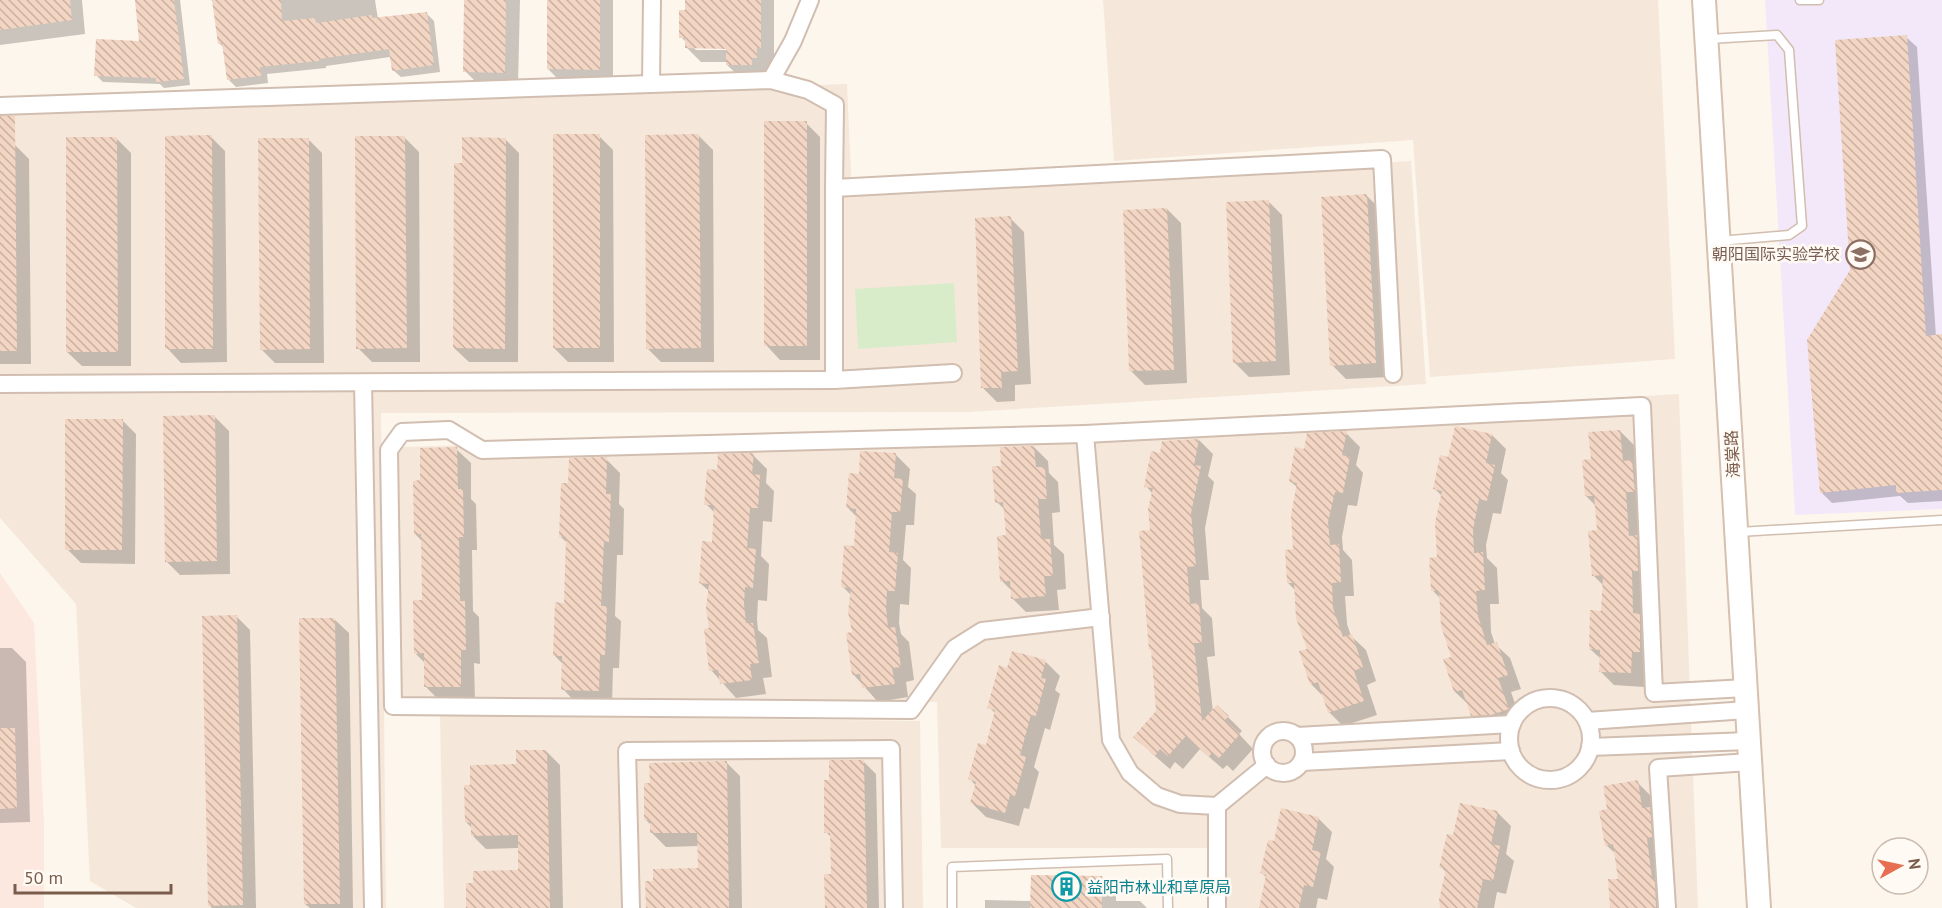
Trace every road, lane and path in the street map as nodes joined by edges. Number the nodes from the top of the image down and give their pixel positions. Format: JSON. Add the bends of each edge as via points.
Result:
{"nodes":[{"id":1,"x":652,"y":0,"type":"edge"},
{"id":2,"x":810,"y":0,"type":"edge"},
{"id":3,"x":1704,"y":0,"type":"edge"},
{"id":4,"x":1800,"y":0,"type":"edge"},
{"id":5,"x":1819,"y":0,"type":"edge"},
{"id":6,"x":1707,"y":40,"type":"junction"},
{"id":7,"x":771,"y":80,"type":"junction"},
{"id":8,"x":651,"y":84,"type":"junction"},
{"id":9,"x":0,"y":106,"type":"edge"},
{"id":10,"x":834,"y":188,"type":"junction"},
{"id":11,"x":1719,"y":241,"type":"junction"},
{"id":12,"x":953,"y":373,"type":"dead end"},
{"id":13,"x":1393,"y":374,"type":"dead end"},
{"id":14,"x":834,"y":380,"type":"junction"},
{"id":15,"x":363,"y":383,"type":"junction"},
{"id":16,"x":0,"y":384,"type":"edge"},
{"id":17,"x":1085,"y":434,"type":"junction"},
{"id":18,"x":1942,"y":520,"type":"edge"},
{"id":19,"x":1737,"y":532,"type":"junction"},
{"id":20,"x":1101,"y":617,"type":"junction"},
{"id":21,"x":1654,"y":693,"type":"junction"},
{"id":22,"x":1747,"y":699,"type":"junction"},
{"id":23,"x":1655,"y":716,"type":"junction"},
{"id":24,"x":1587,"y":721,"type":"junction"},
{"id":25,"x":1512,"y":724,"type":"junction"},
{"id":26,"x":1297,"y":736,"type":"junction"},
{"id":27,"x":1656,"y":745,"type":"junction"},
{"id":28,"x":1590,"y":747,"type":"junction"},
{"id":29,"x":1511,"y":751,"type":"junction"},
{"id":30,"x":1750,"y":752,"type":"junction"},
{"id":31,"x":1302,"y":762,"type":"junction"},
{"id":32,"x":1267,"y":765,"type":"junction"},
{"id":33,"x":1658,"y":768,"type":"junction"},
{"id":34,"x":1217,"y":806,"type":"junction"},
{"id":35,"x":373,"y":908,"type":"edge"},
{"id":36,"x":631,"y":908,"type":"edge"},
{"id":37,"x":894,"y":908,"type":"edge"},
{"id":38,"x":952,"y":908,"type":"edge"},
{"id":39,"x":1168,"y":908,"type":"edge"},
{"id":40,"x":1217,"y":908,"type":"edge"},
{"id":41,"x":1667,"y":908,"type":"edge"},
{"id":42,"x":1759,"y":908,"type":"edge"}],
"edges":[{"from":1,"to":8,"type":"street"},
{"from":2,"to":7,"type":"street"},
{"from":3,"to":6,"type":"street","name":"海棠路"},
{"from":4,"to":5,"type":"lane"},
{"from":6,"to":11,"type":"street","name":"海棠路"},
{"from":6,"to":11,"type":"lane","via":[[1777,35],[1790,50],[1802,226],[1789,235]]},
{"from":7,"to":8,"type":"street"},
{"from":7,"to":10,"type":"street","via":[[808,90],[835,105]]},
{"from":8,"to":9,"type":"street"},
{"from":10,"to":13,"type":"street","via":[[1382,159]]},
{"from":10,"to":14,"type":"street"},
{"from":11,"to":19,"type":"street","name":"海棠路"},
{"from":12,"to":14,"type":"street"},
{"from":14,"to":15,"type":"street"},
{"from":15,"to":16,"type":"street"},
{"from":15,"to":35,"type":"street"},
{"from":17,"to":20,"type":"street"},
{"from":17,"to":20,"type":"street","via":[[482,450],[449,430],[402,432],[389,450],[393,706],[911,710],[955,648],[982,631]]},
{"from":17,"to":21,"type":"street","via":[[1642,406]]},
{"from":18,"to":19,"type":"lane"},
{"from":19,"to":22,"type":"street","name":"海棠路"},
{"from":20,"to":34,"type":"street","via":[[1112,740],[1130,773],[1157,796],[1180,804]]},
{"from":21,"to":22,"type":"street"},
{"from":21,"to":23,"type":"street"},
{"from":22,"to":23,"type":"street"},
{"from":22,"to":30,"type":"street","name":"海棠路"},
{"from":23,"to":24,"type":"street"},
{"from":23,"to":27,"type":"street"},
{"from":24,"to":25,"type":"street","via":[[1568,702],[1542,698],[1529,703]]},
{"from":24,"to":28,"type":"street"},
{"from":25,"to":26,"type":"street"},
{"from":25,"to":29,"type":"street"},
{"from":26,"to":31,"type":"street","via":[[1304,748]]},
{"from":26,"to":32,"type":"street","via":[[1278,732],[1267,739],[1263,752]]},
{"from":27,"to":28,"type":"street"},
{"from":27,"to":30,"type":"street"},
{"from":27,"to":33,"type":"street"},
{"from":28,"to":29,"type":"street","via":[[1576,770],[1551,779],[1526,772]]},
{"from":29,"to":31,"type":"street"},
{"from":30,"to":33,"type":"street"},
{"from":30,"to":42,"type":"street","name":"海棠路"},
{"from":31,"to":32,"type":"street","via":[[1285,773]]},
{"from":32,"to":34,"type":"street"},
{"from":33,"to":41,"type":"street"},
{"from":34,"to":40,"type":"street"},
{"from":36,"to":37,"type":"street","via":[[627,752],[891,749]]},
{"from":38,"to":39,"type":"lane","via":[[952,867],[1167,859]]}]}
